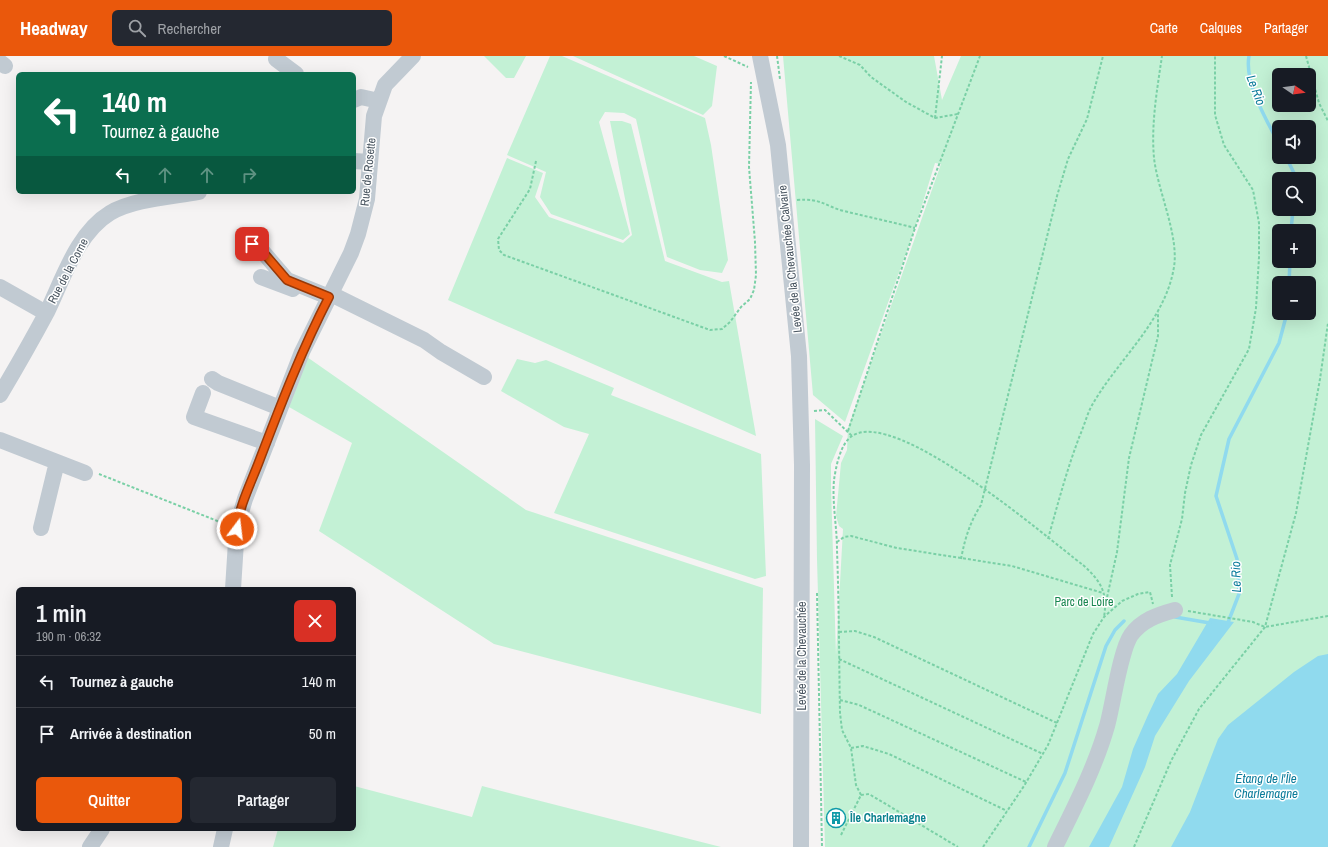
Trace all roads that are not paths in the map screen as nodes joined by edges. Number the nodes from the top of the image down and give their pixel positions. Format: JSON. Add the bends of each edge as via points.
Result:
{"nodes":[{"id":1,"x":413,"y":56,"type":"edge"},
{"id":2,"x":276,"y":59,"type":"dead end"},
{"id":3,"x":756,"y":62,"type":"edge"},
{"id":4,"x":293,"y":72,"type":"edge"},
{"id":5,"x":356,"y":99,"type":"edge"},
{"id":6,"x":379,"y":101,"type":"junction"},
{"id":7,"x":362,"y":162,"type":"edge"},
{"id":8,"x":188,"y":194,"type":"edge"},
{"id":9,"x":252,"y":244,"type":"dead end"},
{"id":10,"x":261,"y":277,"type":"dead end"},
{"id":11,"x":0,"y":287,"type":"edge"},
{"id":12,"x":329,"y":297,"type":"junction"},
{"id":13,"x":46,"y":313,"type":"junction"},
{"id":14,"x":484,"y":377,"type":"dead end"},
{"id":15,"x":212,"y":379,"type":"dead end"},
{"id":16,"x":203,"y":393,"type":"dead end"},
{"id":17,"x":0,"y":394,"type":"edge"},
{"id":18,"x":280,"y":408,"type":"junction"},
{"id":19,"x":0,"y":441,"type":"edge"},
{"id":20,"x":267,"y":443,"type":"junction"},
{"id":21,"x":57,"y":462,"type":"junction"},
{"id":22,"x":802,"y":465,"type":"joint"},
{"id":23,"x":84,"y":473,"type":"road end"},
{"id":24,"x":41,"y":528,"type":"dead end"},
{"id":25,"x":233,"y":587,"type":"edge"},
{"id":26,"x":1175,"y":610,"type":"road end"},
{"id":27,"x":101,"y":831,"type":"edge"},
{"id":28,"x":225,"y":831,"type":"edge"},
{"id":29,"x":90,"y":847,"type":"edge"},
{"id":30,"x":221,"y":847,"type":"edge"},
{"id":31,"x":801,"y":847,"type":"edge"},
{"id":32,"x":1055,"y":847,"type":"edge"}],
"edges":[{"from":1,"to":6,"type":"street","name":"Rue de Rosette","via":[[385,84]]},
{"from":2,"to":4,"type":"street"},
{"from":3,"to":22,"type":"street","name":"Levée de la Chevauchée Calvaire","via":[[778,145],[785,200],[799,356]]},
{"from":5,"to":6,"type":"street","via":[[361,97]]},
{"from":6,"to":7,"type":"street","name":"Rue de Rosette"},
{"from":7,"to":12,"type":"street","name":"Rue de Rosette","via":[[366,199],[360,228],[351,253]]},
{"from":8,"to":13,"type":"street","name":"Rue de la Corne","via":[[126,205],[94,225],[79,247]]},
{"from":9,"to":12,"type":"street","via":[[263,252],[287,280]]},
{"from":10,"to":12,"type":"street"},
{"from":11,"to":13,"type":"street"},
{"from":12,"to":14,"type":"street","via":[[424,340]]},
{"from":12,"to":18,"type":"street","name":"Rue de Rosette","via":[[302,352]]},
{"from":13,"to":17,"type":"street","name":"Rue de la Corne"},
{"from":15,"to":18,"type":"street"},
{"from":16,"to":20,"type":"street","via":[[194,417]]},
{"from":18,"to":20,"type":"street","name":"Rue de Rosette"},
{"from":19,"to":21,"type":"street"},
{"from":20,"to":25,"type":"street","name":"Rue de Rosette","via":[[245,499],[237,529]]},
{"from":21,"to":23,"type":"street"},
{"from":21,"to":24,"type":"street"},
{"from":22,"to":31,"type":"street","name":"Levée de la Chevauchée"},
{"from":26,"to":32,"type":"street","via":[[1156,615],[1139,626],[1130,636],[1106,727],[1093,764]]},
{"from":27,"to":29,"type":"street"},
{"from":28,"to":30,"type":"street"}]}
